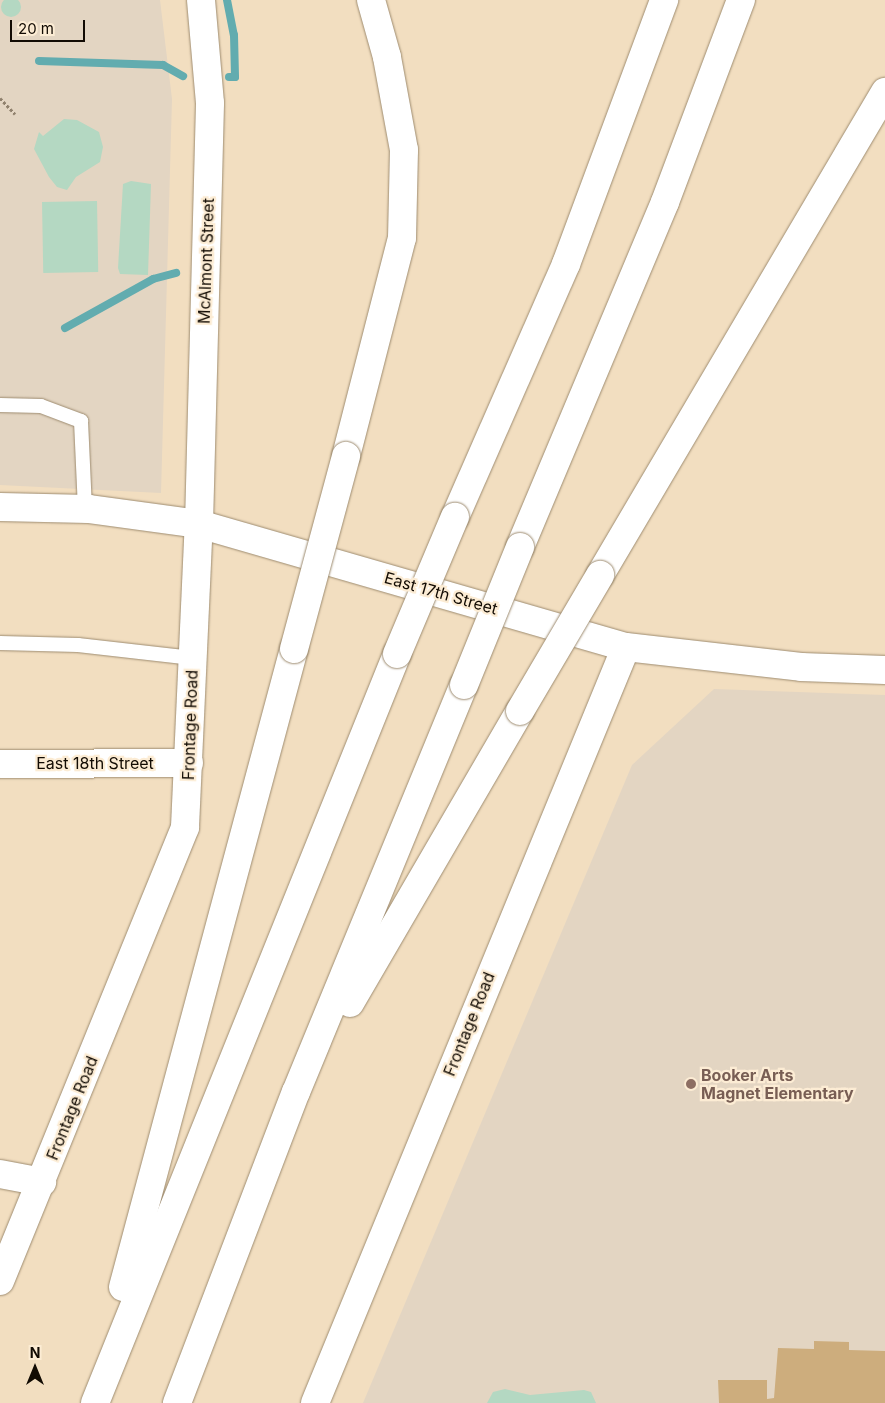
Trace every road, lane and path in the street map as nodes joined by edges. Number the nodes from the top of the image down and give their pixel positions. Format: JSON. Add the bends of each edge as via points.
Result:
{"nodes":[{"id":1,"x":201,"y":0,"type":"edge"},
{"id":2,"x":371,"y":0,"type":"edge"},
{"id":3,"x":664,"y":0,"type":"edge"},
{"id":4,"x":741,"y":0,"type":"edge"},
{"id":5,"x":885,"y":93,"type":"edge"},
{"id":6,"x":0,"y":98,"type":"edge"},
{"id":7,"x":15,"y":114,"type":"dead end"},
{"id":8,"x":0,"y":405,"type":"edge"},
{"id":9,"x":0,"y":507,"type":"edge"},
{"id":10,"x":85,"y":509,"type":"junction"},
{"id":11,"x":199,"y":524,"type":"junction"},
{"id":12,"x":0,"y":643,"type":"edge"},
{"id":13,"x":626,"y":646,"type":"junction"},
{"id":14,"x":192,"y":658,"type":"junction"},
{"id":15,"x":885,"y":670,"type":"edge"},
{"id":16,"x":189,"y":763,"type":"junction"},
{"id":17,"x":0,"y":764,"type":"edge"},
{"id":18,"x":296,"y":1092,"type":"junction"},
{"id":19,"x":0,"y":1174,"type":"edge"},
{"id":20,"x":42,"y":1182,"type":"junction"},
{"id":21,"x":0,"y":1281,"type":"edge"},
{"id":22,"x":93,"y":1403,"type":"edge"},
{"id":23,"x":177,"y":1403,"type":"edge"},
{"id":24,"x":314,"y":1403,"type":"edge"}],
"edges":[{"from":1,"to":11,"type":"main road","name":"McAlmont Street","via":[[210,103]]},
{"from":2,"to":22,"type":"main road","bridge":true,"via":[[387,57],[404,150],[402,238]]},
{"from":3,"to":22,"type":"main road","bridge":true,"via":[[566,264],[397,654]]},
{"from":4,"to":18,"type":"main road","bridge":true,"via":[[665,202]]},
{"from":5,"to":18,"type":"main road","bridge":true},
{"from":6,"to":7,"type":"path"},
{"from":8,"to":10,"type":"lane","via":[[41,406],[81,420]]},
{"from":9,"to":10,"type":"main road","name":"East 17th Street"},
{"from":10,"to":11,"type":"main road","name":"East 17th Street"},
{"from":11,"to":13,"type":"main road","name":"East 17th Street"},
{"from":11,"to":14,"type":"main road","name":"Frontage Road"},
{"from":12,"to":14,"type":"lane","via":[[78,645]]},
{"from":13,"to":15,"type":"main road","name":"East 17th Street","via":[[801,667]]},
{"from":13,"to":24,"type":"main road","name":"Frontage Road"},
{"from":14,"to":16,"type":"main road","name":"Frontage Road"},
{"from":16,"to":17,"type":"main road","name":"East 18th Street"},
{"from":16,"to":20,"type":"main road","name":"Frontage Road","via":[[185,827]]},
{"from":18,"to":23,"type":"main road"},
{"from":19,"to":20,"type":"main road"},
{"from":20,"to":21,"type":"main road","name":"Frontage Road"}]}
